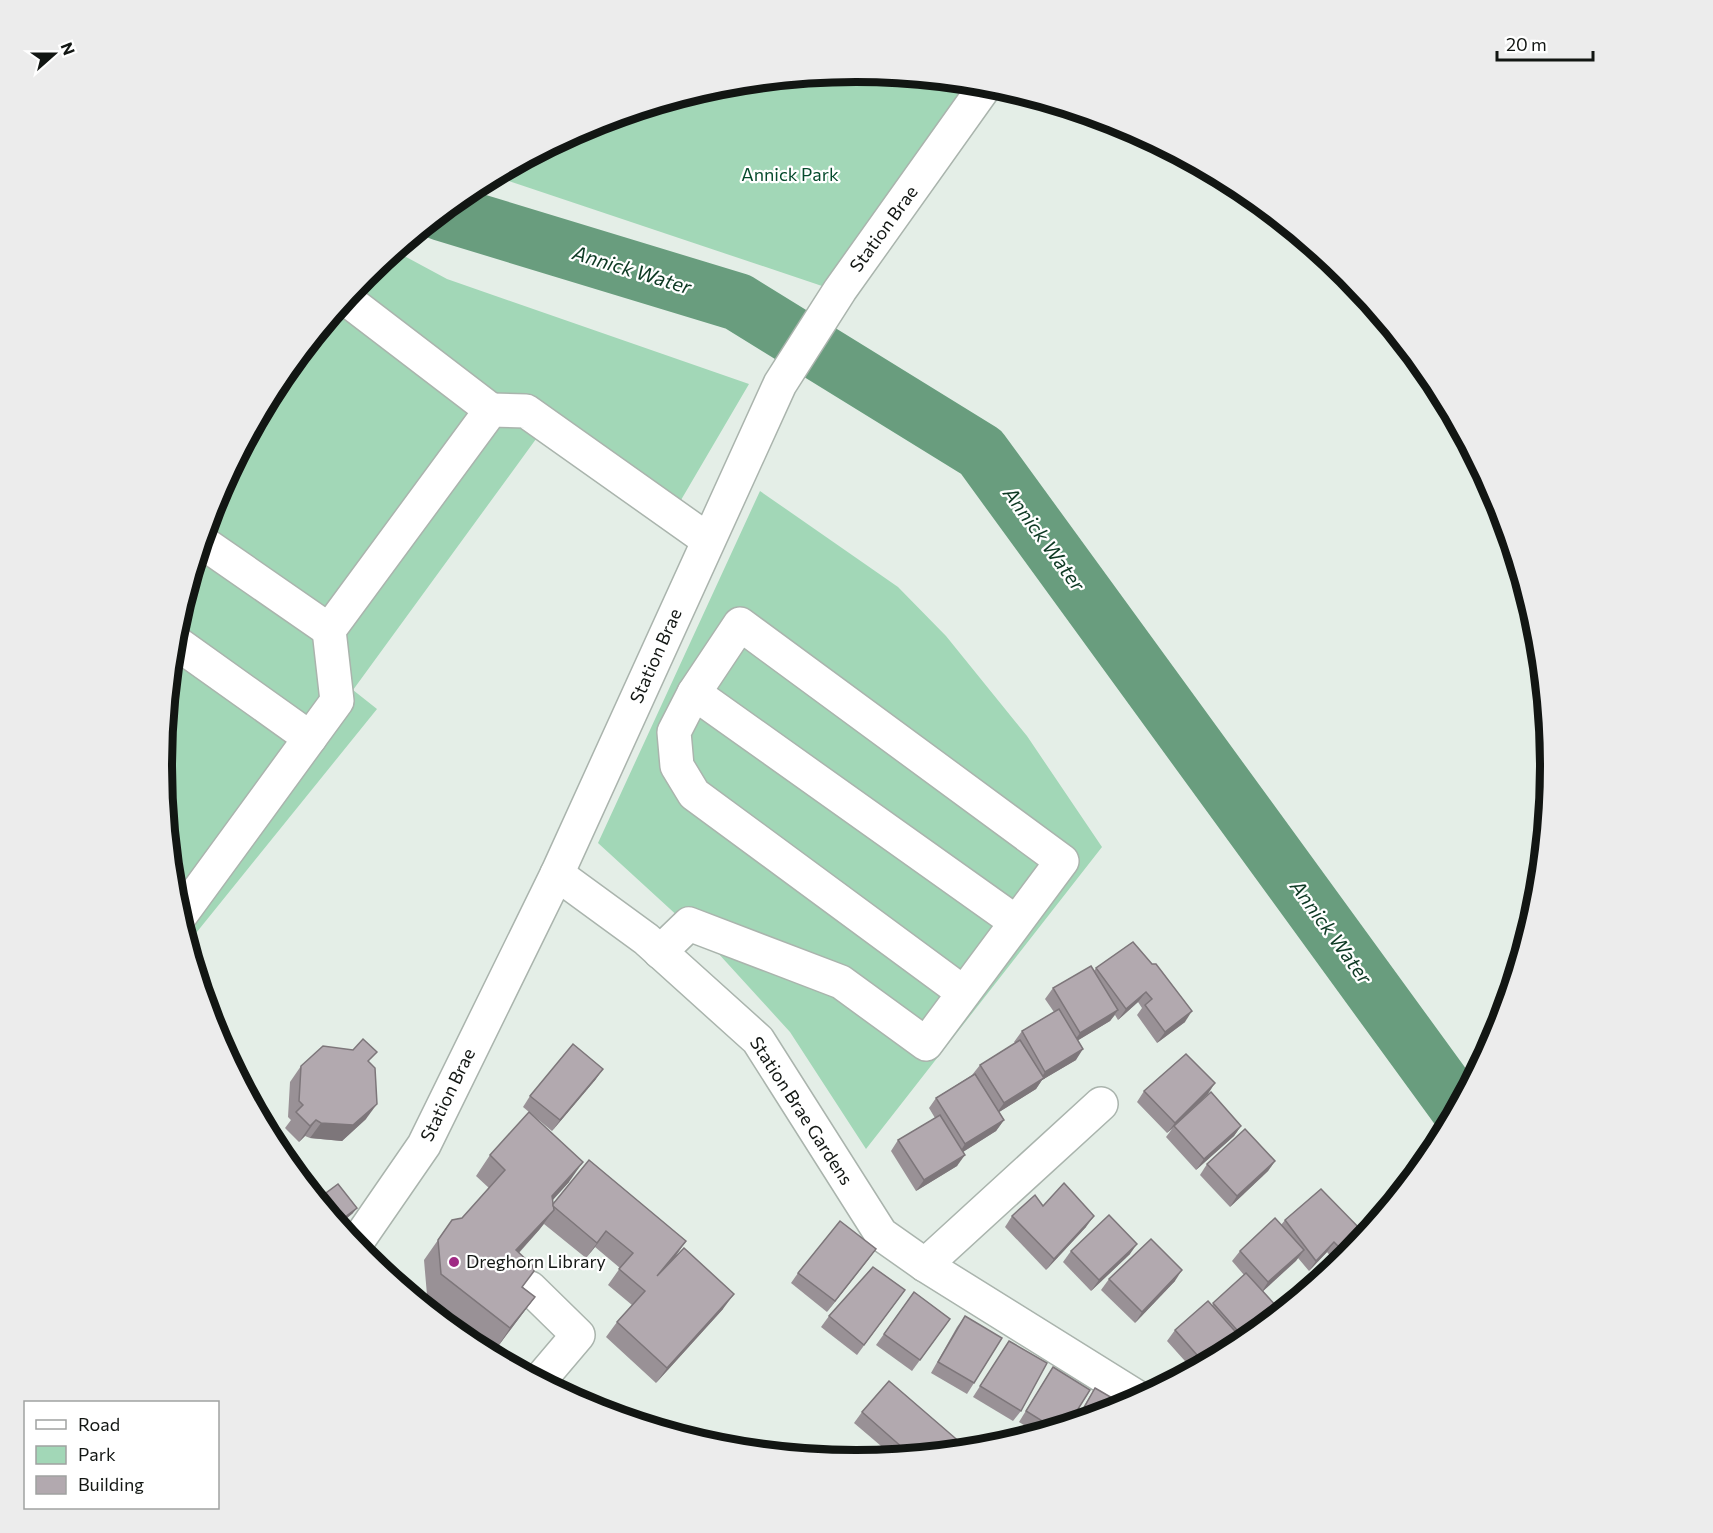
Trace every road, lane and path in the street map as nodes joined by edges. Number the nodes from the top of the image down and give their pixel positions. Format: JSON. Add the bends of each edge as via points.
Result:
{"nodes":[{"id":1,"x":980,"y":94,"type":"edge"},
{"id":2,"x":353,"y":304,"type":"edge"},
{"id":3,"x":491,"y":410,"type":"junction"},
{"id":4,"x":708,"y":540,"type":"junction"},
{"id":5,"x":209,"y":547,"type":"edge"},
{"id":6,"x":329,"y":630,"type":"junction"},
{"id":7,"x":183,"y":648,"type":"edge"},
{"id":8,"x":694,"y":693,"type":"junction"},
{"id":9,"x":310,"y":738,"type":"junction"},
{"id":10,"x":557,"y":874,"type":"junction"},
{"id":11,"x":187,"y":906,"type":"edge"},
{"id":12,"x":1016,"y":922,"type":"junction"},
{"id":13,"x":660,"y":952,"type":"junction"},
{"id":14,"x":964,"y":993,"type":"junction"},
{"id":15,"x":1101,"y":1104,"type":"dead end"},
{"id":16,"x":361,"y":1237,"type":"edge"},
{"id":17,"x":926,"y":1265,"type":"junction"},
{"id":18,"x":530,"y":1288,"type":"edge"},
{"id":19,"x":544,"y":1375,"type":"edge"},
{"id":20,"x":1130,"y":1393,"type":"edge"}],
"edges":[{"from":1,"to":4,"type":"street","name":"Station Brae","via":[[840,290],[780,384]]},
{"from":2,"to":3,"type":"street"},
{"from":3,"to":4,"type":"street","via":[[526,411]]},
{"from":3,"to":6,"type":"street"},
{"from":4,"to":10,"type":"street","name":"Station Brae"},
{"from":5,"to":6,"type":"street"},
{"from":6,"to":9,"type":"street","via":[[337,701]]},
{"from":7,"to":9,"type":"street"},
{"from":8,"to":12,"type":"street"},
{"from":8,"to":12,"type":"street","via":[[740,624],[1062,861]]},
{"from":8,"to":14,"type":"street","via":[[674,732],[676,766],[694,794]]},
{"from":9,"to":11,"type":"street"},
{"from":10,"to":13,"type":"street","name":"Station Brae Gardens"},
{"from":10,"to":16,"type":"street","name":"Station Brae","via":[[424,1145]]},
{"from":12,"to":14,"type":"street"},
{"from":13,"to":14,"type":"street","via":[[689,924],[841,982],[926,1044]]},
{"from":13,"to":17,"type":"street","name":"Station Brae Gardens","via":[[758,1040],[881,1234]]},
{"from":15,"to":17,"type":"street"},
{"from":17,"to":20,"type":"street","name":"Station Brae Gardens"},
{"from":18,"to":19,"type":"street","via":[[578,1335]]}]}
